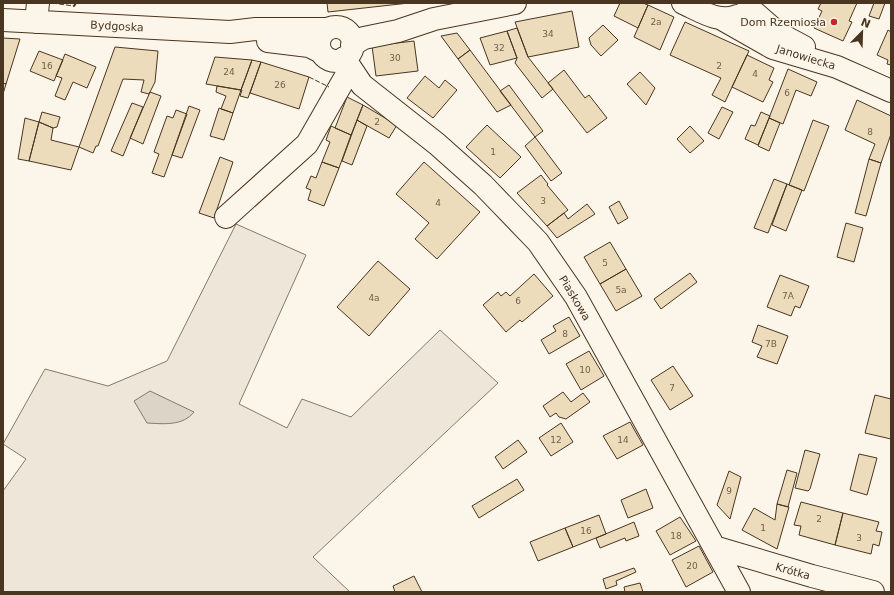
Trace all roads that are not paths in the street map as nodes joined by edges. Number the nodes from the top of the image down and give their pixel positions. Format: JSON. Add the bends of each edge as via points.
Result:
{"nodes":[{"id":1,"x":515,"y":3,"type":"edge"},
{"id":2,"x":749,"y":5,"type":"edge"},
{"id":3,"x":694,"y":6,"type":"edge"},
{"id":4,"x":37,"y":12,"type":"edge"},
{"id":5,"x":434,"y":19,"type":"junction"},
{"id":6,"x":722,"y":19,"type":"junction"},
{"id":7,"x":3,"y":20,"type":"edge"},
{"id":8,"x":334,"y":28,"type":"junction"},
{"id":9,"x":230,"y":32,"type":"junction"},
{"id":10,"x":321,"y":52,"type":"junction"},
{"id":11,"x":349,"y":57,"type":"junction"},
{"id":12,"x":837,"y":67,"type":"junction"},
{"id":13,"x":891,"y":91,"type":"edge"},
{"id":14,"x":226,"y":217,"type":"dead end"},
{"id":15,"x":714,"y":547,"type":"junction"},
{"id":16,"x":739,"y":592,"type":"edge"},
{"id":17,"x":873,"y":592,"type":"edge"}],
"edges":[{"from":1,"to":5,"type":"street","name":"Bydgoska"},
{"from":2,"to":6,"type":"street","via":[[741,14]]},
{"from":2,"to":12,"type":"street","via":[[778,33]]},
{"from":3,"to":6,"type":"street","name":"Janowiecka"},
{"from":4,"to":7,"type":"street","name":"Bydgoska"},
{"from":4,"to":9,"type":"street","name":"Bydgoska"},
{"from":5,"to":8,"type":"street","name":"Bydgoska","via":[[399,18]]},
{"from":5,"to":11,"type":"street","name":"Bydgoska","via":[[398,31],[364,38]]},
{"from":6,"to":12,"type":"street","name":"Janowiecka","via":[[773,48]]},
{"from":8,"to":9,"type":"street","name":"Bydgoska"},
{"from":8,"to":10,"type":"street","via":[[319,39]]},
{"from":8,"to":11,"type":"street","via":[[350,35]]},
{"from":9,"to":10,"type":"street","name":"Bydgoska","via":[[255,39],[309,46]]},
{"from":10,"to":11,"type":"street","via":[[331,60]]},
{"from":11,"to":14,"type":"street","via":[[307,144]]},
{"from":11,"to":15,"type":"street","name":"Piaskowa","via":[[370,91],[410,121],[477,180],[538,242],[576,297]]},
{"from":12,"to":13,"type":"street","name":"Janowiecka"},
{"from":15,"to":16,"type":"street","name":"Piaskowa"},
{"from":15,"to":17,"type":"street","name":"Krótka"}]}
